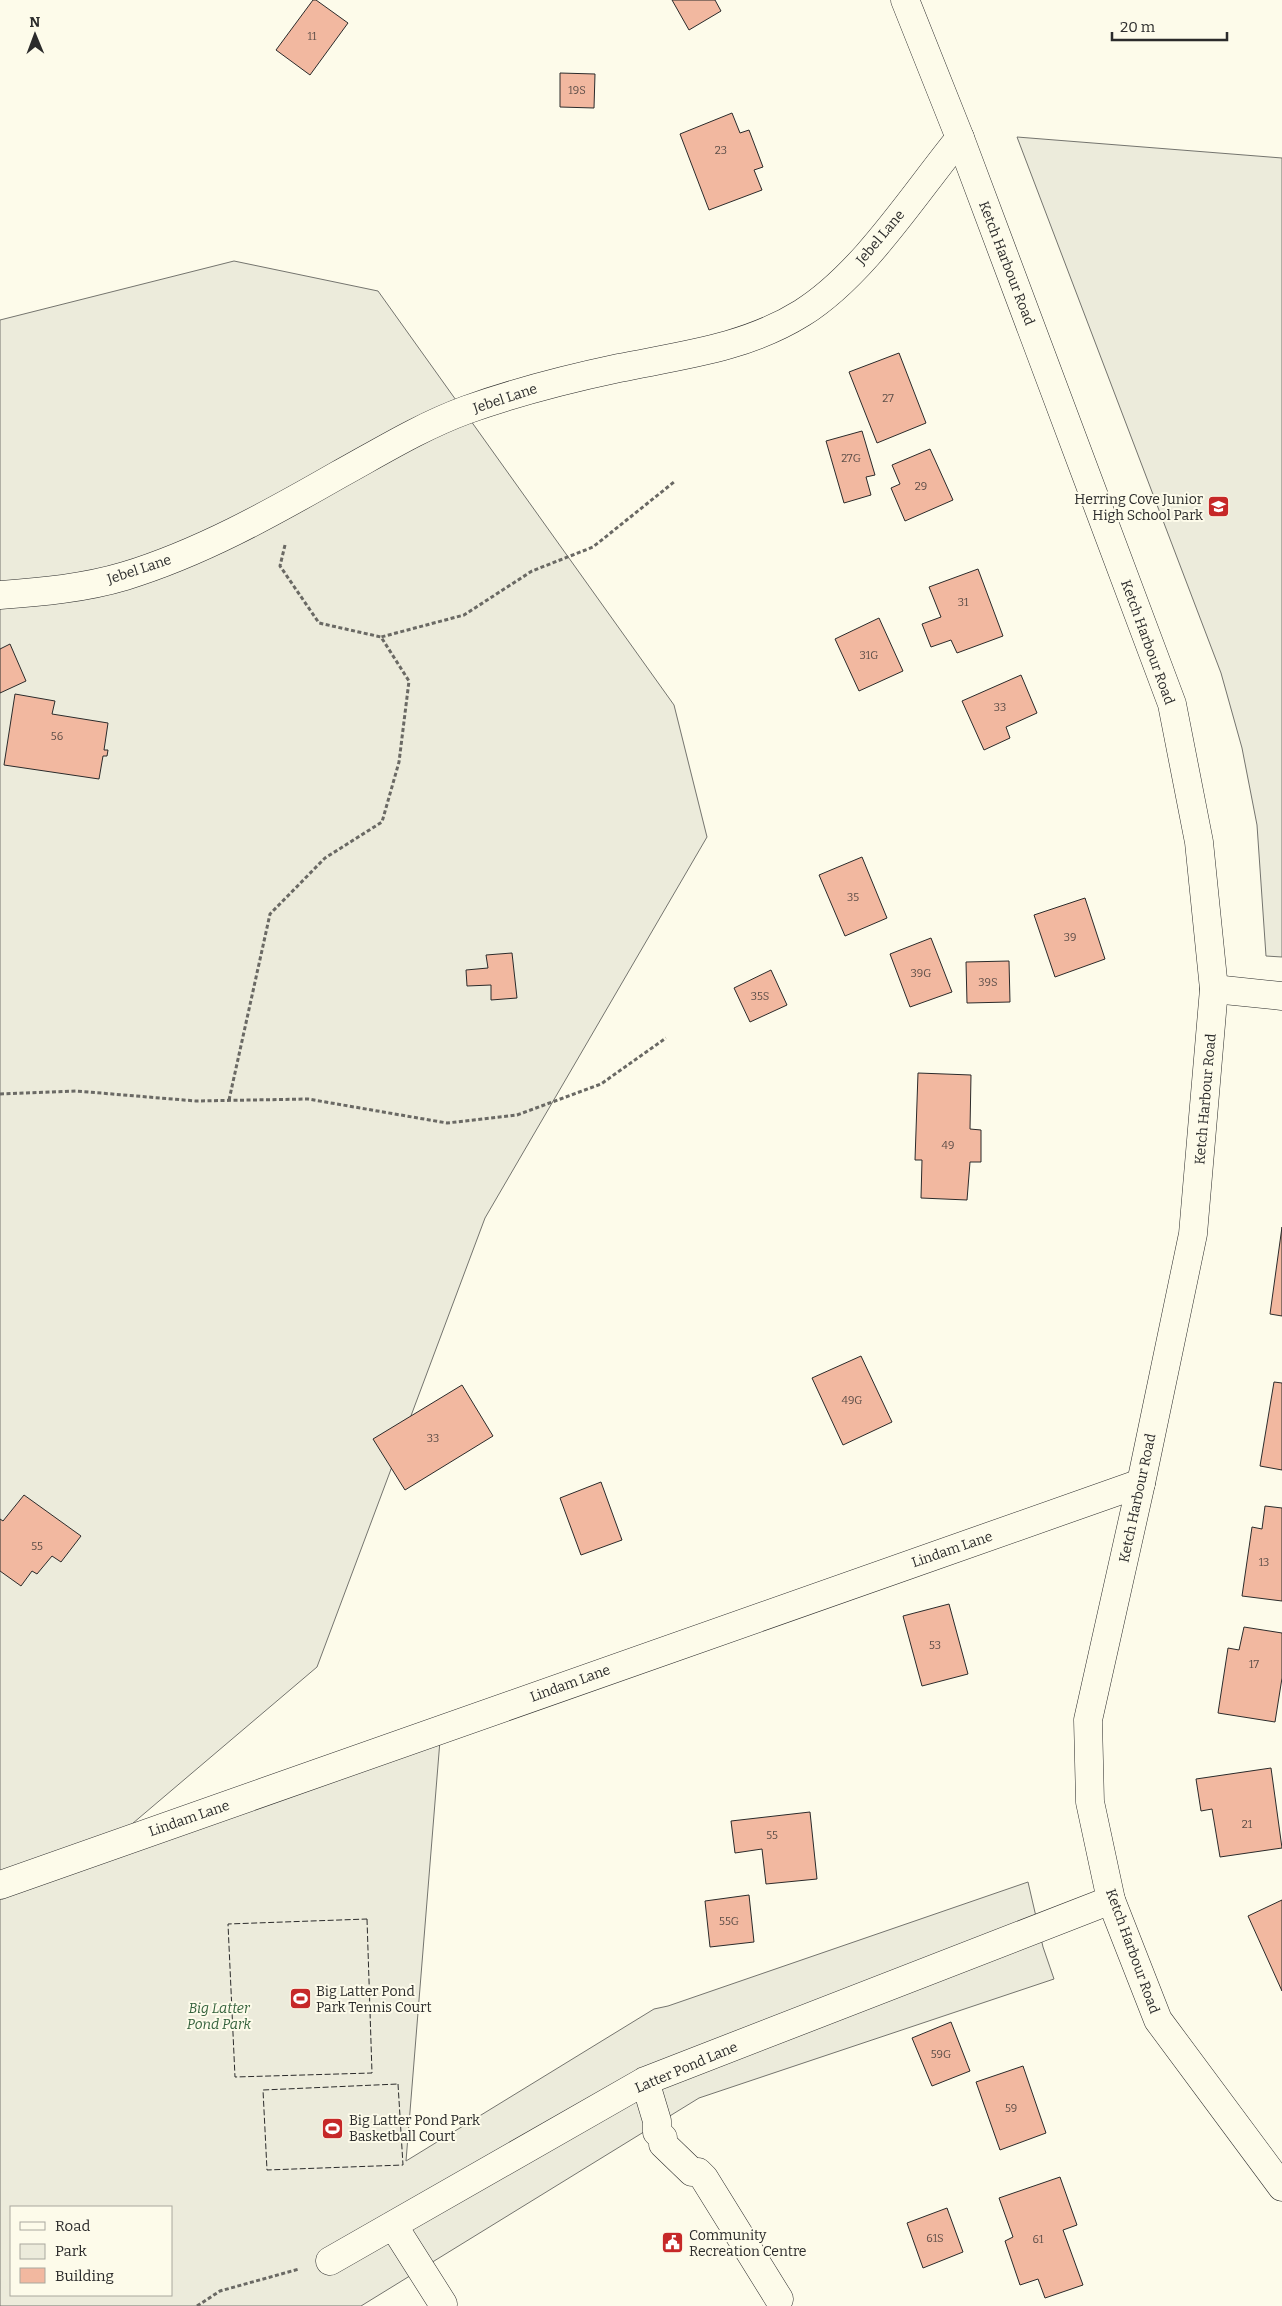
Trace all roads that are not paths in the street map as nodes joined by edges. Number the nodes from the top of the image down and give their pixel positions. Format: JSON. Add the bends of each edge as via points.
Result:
{"nodes":[{"id":1,"x":905,"y":0,"type":"edge"},
{"id":2,"x":960,"y":138,"type":"junction"},
{"id":3,"x":0,"y":595,"type":"edge"},
{"id":4,"x":1214,"y":990,"type":"junction"},
{"id":5,"x":1282,"y":996,"type":"edge"},
{"id":6,"x":1141,"y":1483,"type":"junction"},
{"id":7,"x":0,"y":1885,"type":"edge"},
{"id":8,"x":1111,"y":1900,"type":"junction"},
{"id":9,"x":646,"y":2081,"type":"junction"},
{"id":10,"x":1282,"y":2187,"type":"edge"},
{"id":11,"x":393,"y":2225,"type":"junction"},
{"id":12,"x":330,"y":2261,"type":"road end"},
{"id":13,"x":780,"y":2299,"type":"dead end"},
{"id":14,"x":443,"y":2304,"type":"dead end"}],
"edges":[{"from":1,"to":2,"type":"street","name":"Ketch Harbour Road"},
{"from":2,"to":3,"type":"street","name":"Jebel Lane","via":[[855,267],[805,311],[774,329],[739,343],[544,386],[463,411],[420,429],[206,545],[131,574],[85,585]]},
{"from":2,"to":4,"type":"street","name":"Ketch Harbour Road","via":[[1172,704],[1199,842]]},
{"from":4,"to":5,"type":"street"},
{"from":4,"to":6,"type":"street","name":"Ketch Harbour Road","via":[[1193,1234]]},
{"from":6,"to":7,"type":"street","name":"Lindam Lane"},
{"from":6,"to":8,"type":"street","name":"Ketch Harbour Road","via":[[1088,1720],[1090,1802]]},
{"from":8,"to":9,"type":"street","name":"Latter Pond Lane"},
{"from":8,"to":10,"type":"street","name":"Ketch Harbour Road","via":[[1158,2020]]},
{"from":9,"to":11,"type":"street","name":"Latter Pond Lane"},
{"from":9,"to":13,"type":"street","via":[[657,2132],[663,2138],[663,2144],[692,2172],[698,2172],[704,2178]]},
{"from":11,"to":12,"type":"street","name":"Latter Pond Lane"},
{"from":11,"to":14,"type":"street"}]}
